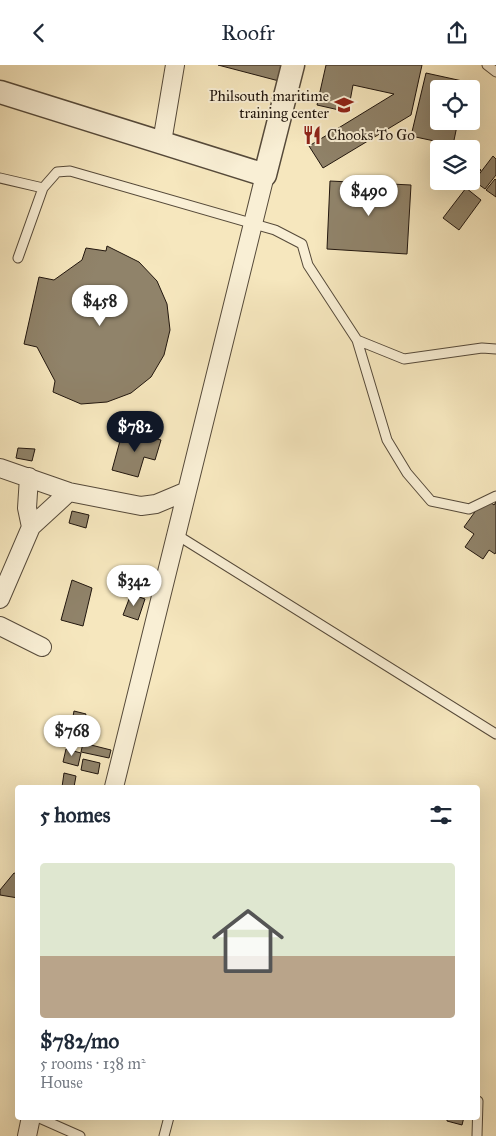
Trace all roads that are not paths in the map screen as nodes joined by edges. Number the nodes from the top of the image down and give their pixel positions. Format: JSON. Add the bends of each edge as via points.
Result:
{"nodes":[{"id":1,"x":175,"y":65,"type":"edge"},
{"id":2,"x":293,"y":65,"type":"edge"},
{"id":3,"x":487,"y":65,"type":"edge"},
{"id":4,"x":496,"y":72,"type":"edge"},
{"id":5,"x":0,"y":93,"type":"edge"},
{"id":6,"x":162,"y":142,"type":"junction"},
{"id":7,"x":265,"y":175,"type":"junction"},
{"id":8,"x":0,"y":178,"type":"edge"},
{"id":9,"x":43,"y":188,"type":"junction"},
{"id":10,"x":253,"y":224,"type":"junction"},
{"id":11,"x":18,"y":259,"type":"dead end"},
{"id":12,"x":357,"y":340,"type":"junction"},
{"id":13,"x":496,"y":349,"type":"edge"},
{"id":14,"x":0,"y":468,"type":"edge"},
{"id":15,"x":29,"y":477,"type":"junction"},
{"id":16,"x":187,"y":491,"type":"junction"},
{"id":17,"x":69,"y":492,"type":"junction"},
{"id":18,"x":496,"y":496,"type":"edge"},
{"id":19,"x":31,"y":527,"type":"junction"},
{"id":20,"x":177,"y":535,"type":"junction"},
{"id":21,"x":0,"y":599,"type":"edge"},
{"id":22,"x":0,"y":626,"type":"edge"},
{"id":23,"x":42,"y":647,"type":"dead end"},
{"id":24,"x":496,"y":734,"type":"edge"},
{"id":25,"x":114,"y":785,"type":"edge"},
{"id":26,"x":30,"y":1120,"type":"edge"},
{"id":27,"x":44,"y":1120,"type":"edge"},
{"id":28,"x":168,"y":1120,"type":"edge"},
{"id":29,"x":477,"y":1120,"type":"edge"},
{"id":30,"x":27,"y":1136,"type":"edge"},
{"id":31,"x":80,"y":1136,"type":"edge"},
{"id":32,"x":164,"y":1136,"type":"edge"},
{"id":33,"x":477,"y":1136,"type":"edge"}],
"edges":[{"from":1,"to":6,"type":"street"},
{"from":2,"to":7,"type":"street"},
{"from":3,"to":4,"type":"lane"},
{"from":5,"to":6,"type":"street"},
{"from":6,"to":7,"type":"street"},
{"from":7,"to":10,"type":"street"},
{"from":8,"to":9,"type":"lane"},
{"from":9,"to":10,"type":"lane","via":[[57,172],[70,171]]},
{"from":9,"to":11,"type":"lane"},
{"from":10,"to":12,"type":"lane","via":[[275,230],[302,244],[308,265]]},
{"from":10,"to":16,"type":"street"},
{"from":12,"to":13,"type":"lane","via":[[404,359],[482,348]]},
{"from":12,"to":18,"type":"lane","via":[[387,441],[407,473],[431,501],[469,509]]},
{"from":14,"to":15,"type":"street"},
{"from":15,"to":17,"type":"street"},
{"from":15,"to":19,"type":"street","via":[[27,508]]},
{"from":16,"to":17,"type":"street","via":[[156,504],[142,506]]},
{"from":16,"to":20,"type":"street"},
{"from":17,"to":19,"type":"street"},
{"from":19,"to":21,"type":"street"},
{"from":20,"to":24,"type":"lane"},
{"from":20,"to":25,"type":"street"},
{"from":22,"to":23,"type":"street"},
{"from":26,"to":30,"type":"street"},
{"from":27,"to":31,"type":"lane"},
{"from":28,"to":32,"type":"lane"},
{"from":29,"to":33,"type":"lane"}]}
